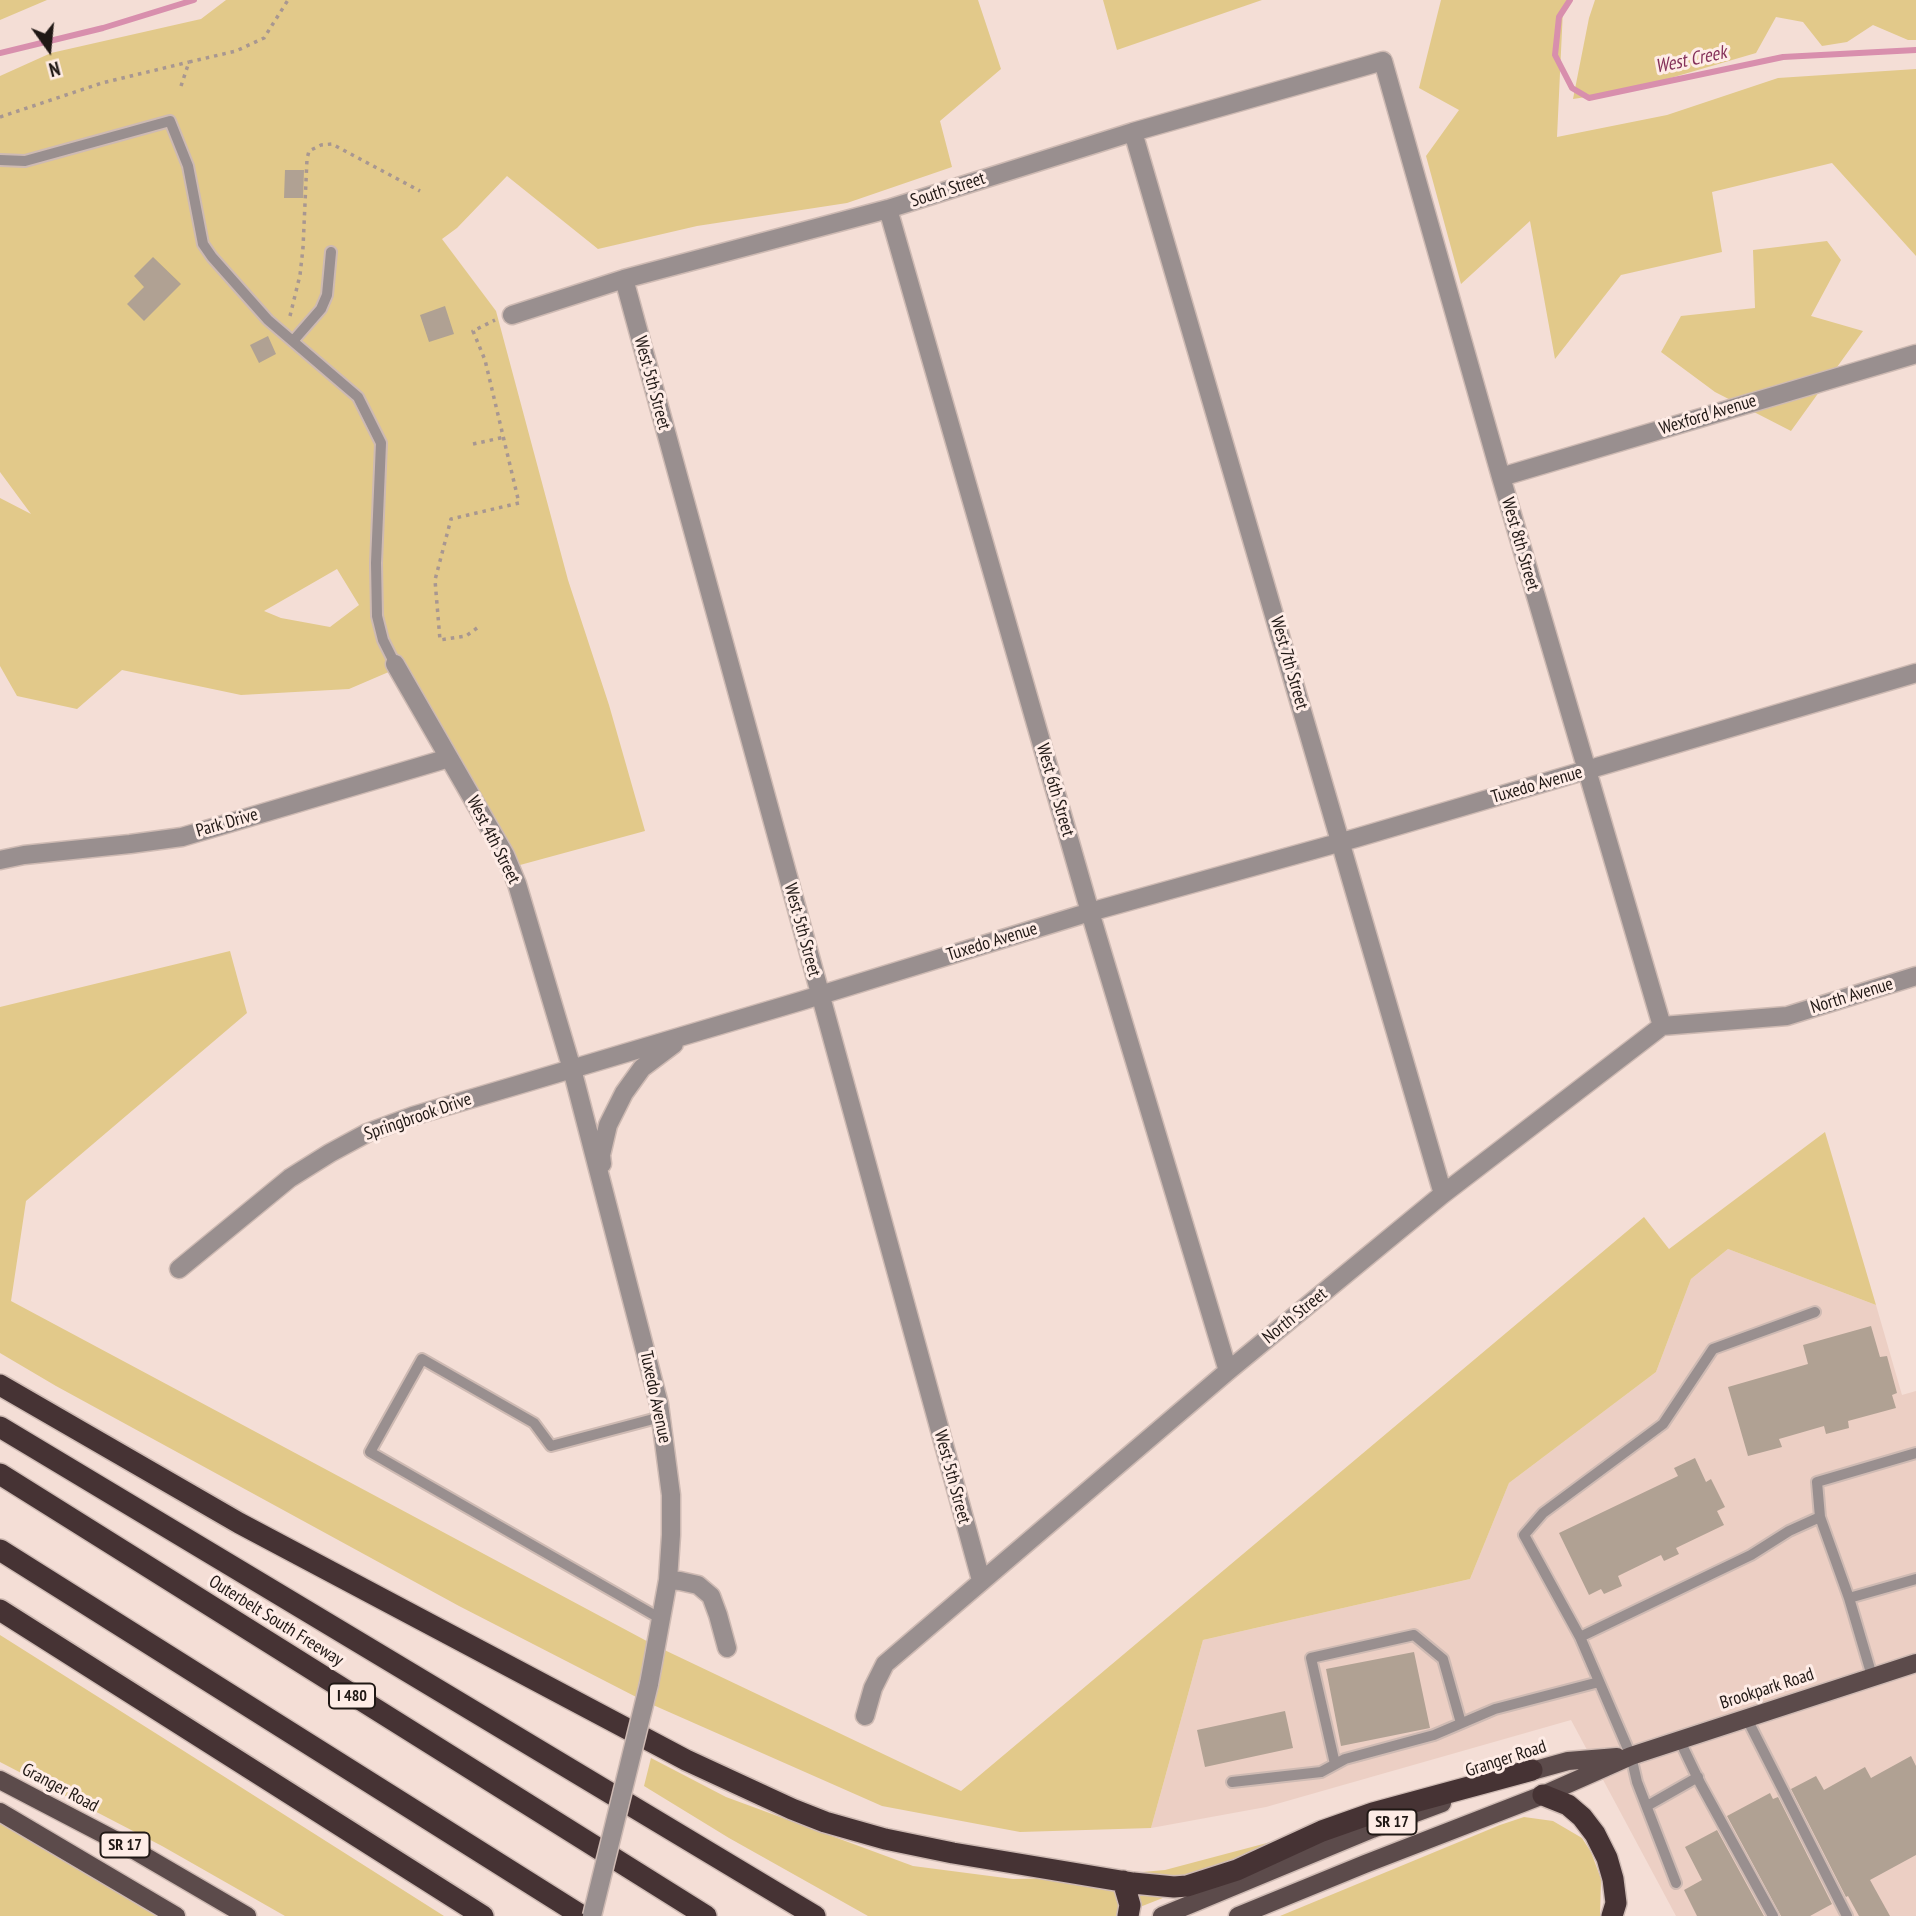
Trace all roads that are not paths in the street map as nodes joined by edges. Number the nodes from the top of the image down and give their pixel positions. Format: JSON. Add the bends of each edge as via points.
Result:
{"nodes":[{"id":1,"x":1383,"y":61,"type":"joint"},
{"id":2,"x":1133,"y":132,"type":"junction"},
{"id":3,"x":0,"y":160,"type":"edge"},
{"id":4,"x":888,"y":209,"type":"junction"},
{"id":5,"x":331,"y":252,"type":"dead end"},
{"id":6,"x":624,"y":279,"type":"junction"},
{"id":7,"x":508,"y":315,"type":"road end"},
{"id":8,"x":293,"y":341,"type":"junction"},
{"id":9,"x":1916,"y":354,"type":"edge"},
{"id":10,"x":1501,"y":477,"type":"junction"},
{"id":11,"x":395,"y":664,"type":"joint"},
{"id":12,"x":1916,"y":673,"type":"edge"},
{"id":13,"x":449,"y":758,"type":"junction"},
{"id":14,"x":1587,"y":771,"type":"junction"},
{"id":15,"x":1340,"y":842,"type":"junction"},
{"id":16,"x":0,"y":860,"type":"edge"},
{"id":17,"x":1090,"y":912,"type":"junction"},
{"id":18,"x":1916,"y":976,"type":"edge"},
{"id":19,"x":821,"y":995,"type":"junction"},
{"id":20,"x":1662,"y":1026,"type":"junction"},
{"id":21,"x":694,"y":1033,"type":"junction"},
{"id":22,"x":572,"y":1069,"type":"junction"},
{"id":23,"x":603,"y":1188,"type":"junction"},
{"id":24,"x":1443,"y":1194,"type":"junction"},
{"id":25,"x":178,"y":1269,"type":"dead end"},
{"id":26,"x":1815,"y":1312,"type":"dead end"},
{"id":27,"x":1228,"y":1371,"type":"junction"},
{"id":28,"x":0,"y":1385,"type":"edge"},
{"id":29,"x":661,"y":1417,"type":"junction"},
{"id":30,"x":0,"y":1427,"type":"edge"},
{"id":31,"x":1916,"y":1454,"type":"edge"},
{"id":32,"x":0,"y":1474,"type":"edge"},
{"id":33,"x":1820,"y":1517,"type":"junction"},
{"id":34,"x":0,"y":1550,"type":"edge"},
{"id":35,"x":1916,"y":1579,"type":"edge"},
{"id":36,"x":668,"y":1580,"type":"junction"},
{"id":37,"x":981,"y":1580,"type":"junction"},
{"id":38,"x":1849,"y":1598,"type":"junction"},
{"id":39,"x":0,"y":1610,"type":"edge"},
{"id":40,"x":660,"y":1619,"type":"junction"},
{"id":41,"x":1580,"y":1636,"type":"junction"},
{"id":42,"x":727,"y":1648,"type":"dead end"},
{"id":43,"x":1916,"y":1663,"type":"edge"},
{"id":44,"x":1872,"y":1676,"type":"junction"},
{"id":45,"x":1600,"y":1682,"type":"junction"},
{"id":46,"x":865,"y":1716,"type":"dead end"},
{"id":47,"x":1746,"y":1717,"type":"junction"},
{"id":48,"x":1461,"y":1723,"type":"junction"},
{"id":49,"x":1679,"y":1739,"type":"junction"},
{"id":50,"x":1631,"y":1756,"type":"junction"},
{"id":51,"x":1335,"y":1764,"type":"junction"},
{"id":52,"x":1532,"y":1770,"type":"junction"},
{"id":53,"x":1698,"y":1777,"type":"junction"},
{"id":54,"x":0,"y":1780,"type":"edge"},
{"id":55,"x":1232,"y":1782,"type":"dead end"},
{"id":56,"x":1543,"y":1795,"type":"junction"},
{"id":57,"x":1647,"y":1806,"type":"junction"},
{"id":58,"x":0,"y":1812,"type":"edge"},
{"id":59,"x":1123,"y":1881,"type":"junction"},
{"id":60,"x":1676,"y":1883,"type":"dead end"},
{"id":61,"x":176,"y":1916,"type":"edge"},
{"id":62,"x":247,"y":1916,"type":"edge"},
{"id":63,"x":483,"y":1916,"type":"edge"},
{"id":64,"x":582,"y":1916,"type":"edge"},
{"id":65,"x":592,"y":1916,"type":"edge"},
{"id":66,"x":706,"y":1916,"type":"edge"},
{"id":67,"x":815,"y":1916,"type":"edge"},
{"id":68,"x":1128,"y":1916,"type":"edge"},
{"id":69,"x":1161,"y":1916,"type":"edge"},
{"id":70,"x":1238,"y":1916,"type":"edge"},
{"id":71,"x":1612,"y":1916,"type":"edge"},
{"id":72,"x":1773,"y":1916,"type":"edge"},
{"id":73,"x":1847,"y":1916,"type":"edge"}],
"edges":[{"from":1,"to":2,"type":"street","name":"South Street"},
{"from":1,"to":10,"type":"street","name":"West 8th Street"},
{"from":2,"to":4,"type":"street","name":"South Street"},
{"from":2,"to":15,"type":"street","name":"West 7th Street"},
{"from":3,"to":8,"type":"lane","via":[[25,161],[170,121],[188,166],[203,244],[268,320]]},
{"from":4,"to":6,"type":"street","name":"South Street"},
{"from":4,"to":17,"type":"street","name":"West 6th Street"},
{"from":5,"to":8,"type":"lane","via":[[327,295]]},
{"from":6,"to":7,"type":"street","name":"South Street"},
{"from":6,"to":19,"type":"street","name":"West 5th Street"},
{"from":8,"to":11,"type":"lane","via":[[359,397],[382,443],[377,616]]},
{"from":9,"to":10,"type":"street","name":"Wexford Avenue"},
{"from":10,"to":14,"type":"street","name":"West 8th Street"},
{"from":11,"to":13,"type":"street","name":"West 4th Street"},
{"from":12,"to":14,"type":"street","name":"Tuxedo Avenue"},
{"from":13,"to":16,"type":"street","name":"Park Drive","via":[[182,836]]},
{"from":13,"to":22,"type":"street","name":"West 4th Street","via":[[517,884]]},
{"from":14,"to":15,"type":"street","name":"Tuxedo Avenue"},
{"from":14,"to":20,"type":"street","name":"West 8th Street"},
{"from":15,"to":17,"type":"street","name":"Tuxedo Avenue"},
{"from":15,"to":24,"type":"street","name":"West 7th Street"},
{"from":17,"to":19,"type":"street","name":"Tuxedo Avenue"},
{"from":17,"to":27,"type":"street","name":"West 6th Street"},
{"from":18,"to":20,"type":"street","name":"North Avenue","via":[[1787,1016]]},
{"from":19,"to":21,"type":"street","name":"Tuxedo Avenue"},
{"from":19,"to":37,"type":"street","name":"West 5th Street"},
{"from":20,"to":24,"type":"street","name":"North Street"},
{"from":21,"to":22,"type":"street","name":"Tuxedo Avenue"},
{"from":21,"to":23,"type":"street","via":[[642,1068],[624,1093],[608,1125],[601,1155]]},
{"from":22,"to":23,"type":"street","name":"Tuxedo Avenue"},
{"from":22,"to":25,"type":"street","name":"Springbrook Drive","via":[[367,1133],[289,1178]]},
{"from":23,"to":29,"type":"street","name":"Tuxedo Avenue"},
{"from":24,"to":27,"type":"street","name":"North Street"},
{"from":26,"to":41,"type":"lane","via":[[1713,1349],[1663,1424],[1543,1513],[1524,1535]]},
{"from":27,"to":37,"type":"street","name":"North Street"},
{"from":28,"to":59,"type":"highway","via":[[356,1587],[686,1760],[792,1809],[910,1845]]},
{"from":29,"to":36,"type":"street","name":"Tuxedo Avenue","via":[[671,1496]]},
{"from":29,"to":40,"type":"lane","via":[[551,1446],[534,1423],[422,1359],[370,1452]]},
{"from":30,"to":67,"type":"highway"},
{"from":31,"to":33,"type":"lane","via":[[1817,1482]]},
{"from":32,"to":66,"type":"highway","name":"Outerbelt South Freeway","number":"I 480"},
{"from":33,"to":38,"type":"lane"},
{"from":33,"to":41,"type":"lane"},
{"from":34,"to":64,"type":"highway"},
{"from":35,"to":38,"type":"lane"},
{"from":36,"to":40,"type":"street","name":"Tuxedo Avenue"},
{"from":36,"to":42,"type":"street","via":[[698,1585],[711,1596]]},
{"from":37,"to":46,"type":"street","name":"North Street","via":[[885,1664]]},
{"from":38,"to":44,"type":"lane"},
{"from":39,"to":63,"type":"highway"},
{"from":40,"to":65,"type":"street","name":"Tuxedo Avenue","bridge":true,"via":[[649,1684]]},
{"from":41,"to":45,"type":"lane"},
{"from":43,"to":44,"type":"main road","name":"Brookpark Road","number":"SR 17"},
{"from":44,"to":47,"type":"main road","name":"Brookpark Road","number":"SR 17"},
{"from":45,"to":48,"type":"lane","via":[[1495,1709]]},
{"from":45,"to":50,"type":"lane"},
{"from":47,"to":49,"type":"main road","name":"Brookpark Road","number":"SR 17"},
{"from":47,"to":73,"type":"lane"},
{"from":48,"to":51,"type":"lane"},
{"from":48,"to":51,"type":"lane","via":[[1443,1659],[1414,1635],[1311,1658]]},
{"from":49,"to":50,"type":"main road","name":"Brookpark Road","number":"SR 17"},
{"from":49,"to":53,"type":"lane"},
{"from":50,"to":52,"type":"main road","name":"Granger Road","number":"SR 17","via":[[1568,1761]]},
{"from":50,"to":56,"type":"main road","number":"SR 17"},
{"from":50,"to":57,"type":"lane"},
{"from":51,"to":55,"type":"lane","via":[[1321,1772]]},
{"from":52,"to":59,"type":"highway","via":[[1373,1813],[1187,1886]]},
{"from":52,"to":69,"type":"main road","name":"Granger Road","number":"SR 17"},
{"from":53,"to":57,"type":"lane"},
{"from":53,"to":72,"type":"lane"},
{"from":54,"to":62,"type":"main road","name":"Granger Road","number":"SR 17"},
{"from":56,"to":70,"type":"main road","number":"SR 17"},
{"from":56,"to":71,"type":"highway","via":[[1567,1805],[1595,1834],[1613,1879],[1616,1903]]},
{"from":57,"to":60,"type":"lane"},
{"from":58,"to":61,"type":"main road","number":"SR 17"},
{"from":59,"to":68,"type":"highway","via":[[1130,1905]]}]}
